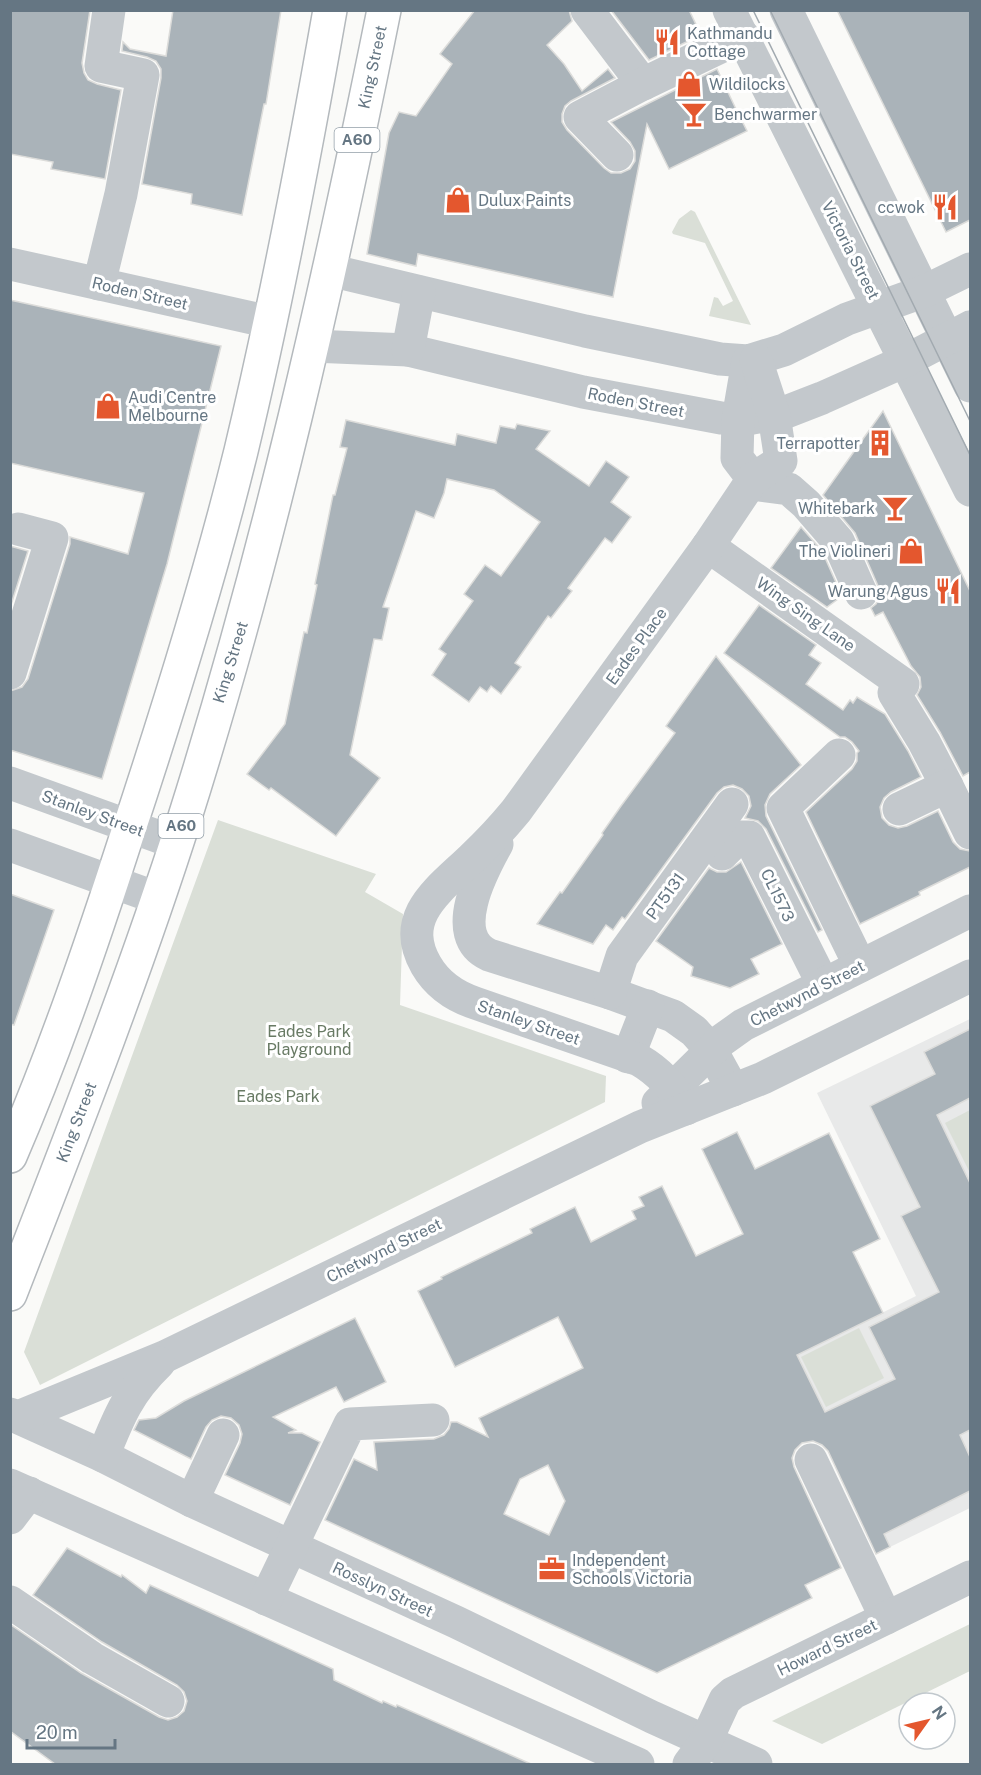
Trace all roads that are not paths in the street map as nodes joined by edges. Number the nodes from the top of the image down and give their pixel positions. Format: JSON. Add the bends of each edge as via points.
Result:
{"nodes":[{"id":1,"x":109,"y":10,"type":"edge"},
{"id":2,"x":330,"y":10,"type":"edge"},
{"id":3,"x":384,"y":10,"type":"edge"},
{"id":4,"x":587,"y":10,"type":"edge"},
{"id":5,"x":786,"y":10,"type":"edge"},
{"id":6,"x":736,"y":23,"type":"edge"},
{"id":7,"x":643,"y":84,"type":"junction"},
{"id":8,"x":617,"y":155,"type":"dead end"},
{"id":9,"x":10,"y":264,"type":"edge"},
{"id":10,"x":970,"y":269,"type":"edge"},
{"id":11,"x":329,"y":270,"type":"junction"},
{"id":12,"x":99,"y":284,"type":"junction"},
{"id":13,"x":925,"y":291,"type":"junction"},
{"id":14,"x":419,"y":292,"type":"junction"},
{"id":15,"x":880,"y":308,"type":"junction"},
{"id":16,"x":270,"y":322,"type":"junction"},
{"id":17,"x":959,"y":333,"type":"edge"},
{"id":18,"x":312,"y":346,"type":"junction"},
{"id":19,"x":408,"y":350,"type":"junction"},
{"id":20,"x":752,"y":360,"type":"junction"},
{"id":21,"x":905,"y":361,"type":"junction"},
{"id":22,"x":970,"y":386,"type":"edge"},
{"id":23,"x":774,"y":415,"type":"junction"},
{"id":24,"x":738,"y":419,"type":"junction"},
{"id":25,"x":752,"y":481,"type":"junction"},
{"id":26,"x":970,"y":490,"type":"edge"},
{"id":27,"x":18,"y":529,"type":"dead end"},
{"id":28,"x":708,"y":546,"type":"junction"},
{"id":29,"x":861,"y":592,"type":"dead end"},
{"id":30,"x":10,"y":673,"type":"edge"},
{"id":31,"x":839,"y":755,"type":"dead end"},
{"id":32,"x":10,"y":783,"type":"edge"},
{"id":33,"x":947,"y":786,"type":"junction"},
{"id":34,"x":732,"y":804,"type":"dead end"},
{"id":35,"x":900,"y":809,"type":"dead end"},
{"id":36,"x":516,"y":811,"type":"junction"},
{"id":37,"x":130,"y":826,"type":"junction"},
{"id":38,"x":970,"y":833,"type":"edge"},
{"id":39,"x":176,"y":843,"type":"junction"},
{"id":40,"x":10,"y":845,"type":"edge"},
{"id":41,"x":722,"y":854,"type":"dead end"},
{"id":42,"x":112,"y":882,"type":"junction"},
{"id":43,"x":157,"y":898,"type":"junction"},
{"id":44,"x":970,"y":911,"type":"edge"},
{"id":45,"x":477,"y":947,"type":"junction"},
{"id":46,"x":860,"y":966,"type":"junction"},
{"id":47,"x":970,"y":976,"type":"edge"},
{"id":48,"x":434,"y":977,"type":"junction"},
{"id":49,"x":823,"y":984,"type":"junction"},
{"id":50,"x":610,"y":993,"type":"junction"},
{"id":51,"x":648,"y":1006,"type":"junction"},
{"id":52,"x":711,"y":1050,"type":"junction"},
{"id":53,"x":628,"y":1056,"type":"junction"},
{"id":54,"x":733,"y":1090,"type":"junction"},
{"id":55,"x":680,"y":1098,"type":"junction"},
{"id":56,"x":10,"y":1156,"type":"edge"},
{"id":57,"x":10,"y":1294,"type":"edge"},
{"id":58,"x":164,"y":1357,"type":"junction"},
{"id":59,"x":14,"y":1416,"type":"edge"},
{"id":60,"x":433,"y":1420,"type":"dead end"},
{"id":61,"x":223,"y":1435,"type":"dead end"},
{"id":62,"x":103,"y":1456,"type":"junction"},
{"id":63,"x":811,"y":1460,"type":"dead end"},
{"id":64,"x":17,"y":1498,"type":"edge"},
{"id":65,"x":192,"y":1501,"type":"junction"},
{"id":66,"x":291,"y":1546,"type":"junction"},
{"id":67,"x":970,"y":1577,"type":"edge"},
{"id":68,"x":266,"y":1599,"type":"junction"},
{"id":69,"x":10,"y":1602,"type":"edge"},
{"id":70,"x":886,"y":1618,"type":"junction"},
{"id":71,"x":168,"y":1701,"type":"dead end"},
{"id":72,"x":698,"y":1753,"type":"edge"},
{"id":73,"x":638,"y":1764,"type":"edge"},
{"id":74,"x":756,"y":1764,"type":"edge"}],
"edges":[{"from":1,"to":12,"type":"street","via":[[101,66],[143,75]]},
{"from":2,"to":16,"type":"highway","number":"A60"},
{"from":3,"to":11,"type":"highway","name":"King Street","number":"A60"},
{"from":4,"to":7,"type":"street"},
{"from":5,"to":13,"type":"street"},
{"from":6,"to":7,"type":"street"},
{"from":6,"to":15,"type":"street","name":"Victoria Street"},
{"from":7,"to":8,"type":"street","via":[[580,117]]},
{"from":9,"to":12,"type":"street","name":"Roden Street"},
{"from":10,"to":13,"type":"street"},
{"from":11,"to":14,"type":"street"},
{"from":11,"to":16,"type":"highway"},
{"from":11,"to":18,"type":"highway","name":"King Street","number":"A60"},
{"from":12,"to":16,"type":"street","name":"Roden Street"},
{"from":13,"to":15,"type":"street"},
{"from":13,"to":17,"type":"street"},
{"from":14,"to":19,"type":"street"},
{"from":14,"to":20,"type":"street","via":[[720,359]]},
{"from":15,"to":20,"type":"street"},
{"from":15,"to":21,"type":"street","name":"Victoria Street"},
{"from":16,"to":37,"type":"highway","number":"A60","via":[[204,588]]},
{"from":17,"to":21,"type":"street","name":"Roden Street"},
{"from":17,"to":22,"type":"street"},
{"from":18,"to":19,"type":"street","name":"Roden Street"},
{"from":18,"to":39,"type":"highway","name":"King Street","number":"A60","via":[[251,592]]},
{"from":19,"to":24,"type":"street","name":"Roden Street","via":[[583,392]]},
{"from":20,"to":23,"type":"street","name":"Eades Place"},
{"from":20,"to":24,"type":"street"},
{"from":21,"to":23,"type":"street","name":"Roden Street"},
{"from":21,"to":26,"type":"street","name":"Victoria Street"},
{"from":23,"to":24,"type":"street","name":"Roden Street"},
{"from":23,"to":25,"type":"street","name":"Eades Place","via":[[781,461]]},
{"from":24,"to":25,"type":"street","via":[[737,458]]},
{"from":25,"to":28,"type":"street","name":"Eades Place"},
{"from":25,"to":29,"type":"street","via":[[789,489],[806,504],[838,541]]},
{"from":27,"to":30,"type":"street","via":[[52,538]]},
{"from":28,"to":33,"type":"street","name":"Wing Sing Lane","via":[[903,684],[894,693]]},
{"from":28,"to":36,"type":"street","name":"Eades Place"},
{"from":31,"to":46,"type":"street","via":[[783,808]]},
{"from":32,"to":37,"type":"street","name":"Stanley Street"},
{"from":33,"to":35,"type":"street"},
{"from":33,"to":38,"type":"street"},
{"from":34,"to":50,"type":"street","name":"PT5131","via":[[622,956]]},
{"from":36,"to":45,"type":"street","name":"Eades Place","via":[[490,855],[471,906],[468,923]]},
{"from":36,"to":48,"type":"street","name":"Eades Place","via":[[444,883],[422,912],[417,945]]},
{"from":37,"to":39,"type":"street","name":"Stanley Street"},
{"from":37,"to":42,"type":"highway","number":"A60"},
{"from":39,"to":43,"type":"highway","name":"King Street","number":"A60"},
{"from":40,"to":42,"type":"street"},
{"from":41,"to":49,"type":"street","name":"CL1573","via":[[739,837],[749,837]]},
{"from":42,"to":43,"type":"street"},
{"from":42,"to":56,"type":"highway","number":"A60"},
{"from":43,"to":57,"type":"highway","name":"King Street","number":"A60","via":[[116,1018]]},
{"from":44,"to":46,"type":"street","name":"Chetwynd Street"},
{"from":45,"to":48,"type":"street"},
{"from":45,"to":50,"type":"street","via":[[489,955]]},
{"from":46,"to":49,"type":"street","name":"Chetwynd Street"},
{"from":47,"to":54,"type":"street","name":"Chetwynd Street"},
{"from":48,"to":53,"type":"street","name":"Stanley Street","via":[[464,999]]},
{"from":49,"to":52,"type":"street","name":"Chetwynd Street","via":[[743,1025]]},
{"from":50,"to":51,"type":"street"},
{"from":51,"to":52,"type":"street","via":[[684,1023]]},
{"from":51,"to":53,"type":"street"},
{"from":52,"to":54,"type":"street"},
{"from":52,"to":55,"type":"street","name":"Chetwynd Street"},
{"from":53,"to":55,"type":"street","name":"Stanley Street","via":[[650,1066]]},
{"from":54,"to":55,"type":"street","name":"Chetwynd Street"},
{"from":55,"to":58,"type":"street","name":"Chetwynd Street","via":[[640,1127]]},
{"from":58,"to":59,"type":"street","name":"Chetwynd Street"},
{"from":58,"to":62,"type":"street","name":"Chetwynd Street","via":[[126,1401]]},
{"from":59,"to":62,"type":"street","name":"Rosslyn Street"},
{"from":60,"to":66,"type":"street","via":[[350,1424]]},
{"from":61,"to":65,"type":"street"},
{"from":62,"to":65,"type":"street","name":"Rosslyn Street"},
{"from":63,"to":70,"type":"street"},
{"from":64,"to":68,"type":"street"},
{"from":65,"to":66,"type":"street","name":"Rosslyn Street"},
{"from":66,"to":68,"type":"street"},
{"from":66,"to":72,"type":"street","name":"Rosslyn Street"},
{"from":67,"to":70,"type":"street","name":"Howard Street"},
{"from":68,"to":73,"type":"street"},
{"from":69,"to":71,"type":"street","via":[[92,1658]]},
{"from":70,"to":72,"type":"street","name":"Howard Street","via":[[729,1696]]},
{"from":72,"to":74,"type":"street","name":"Rosslyn Street"}]}
